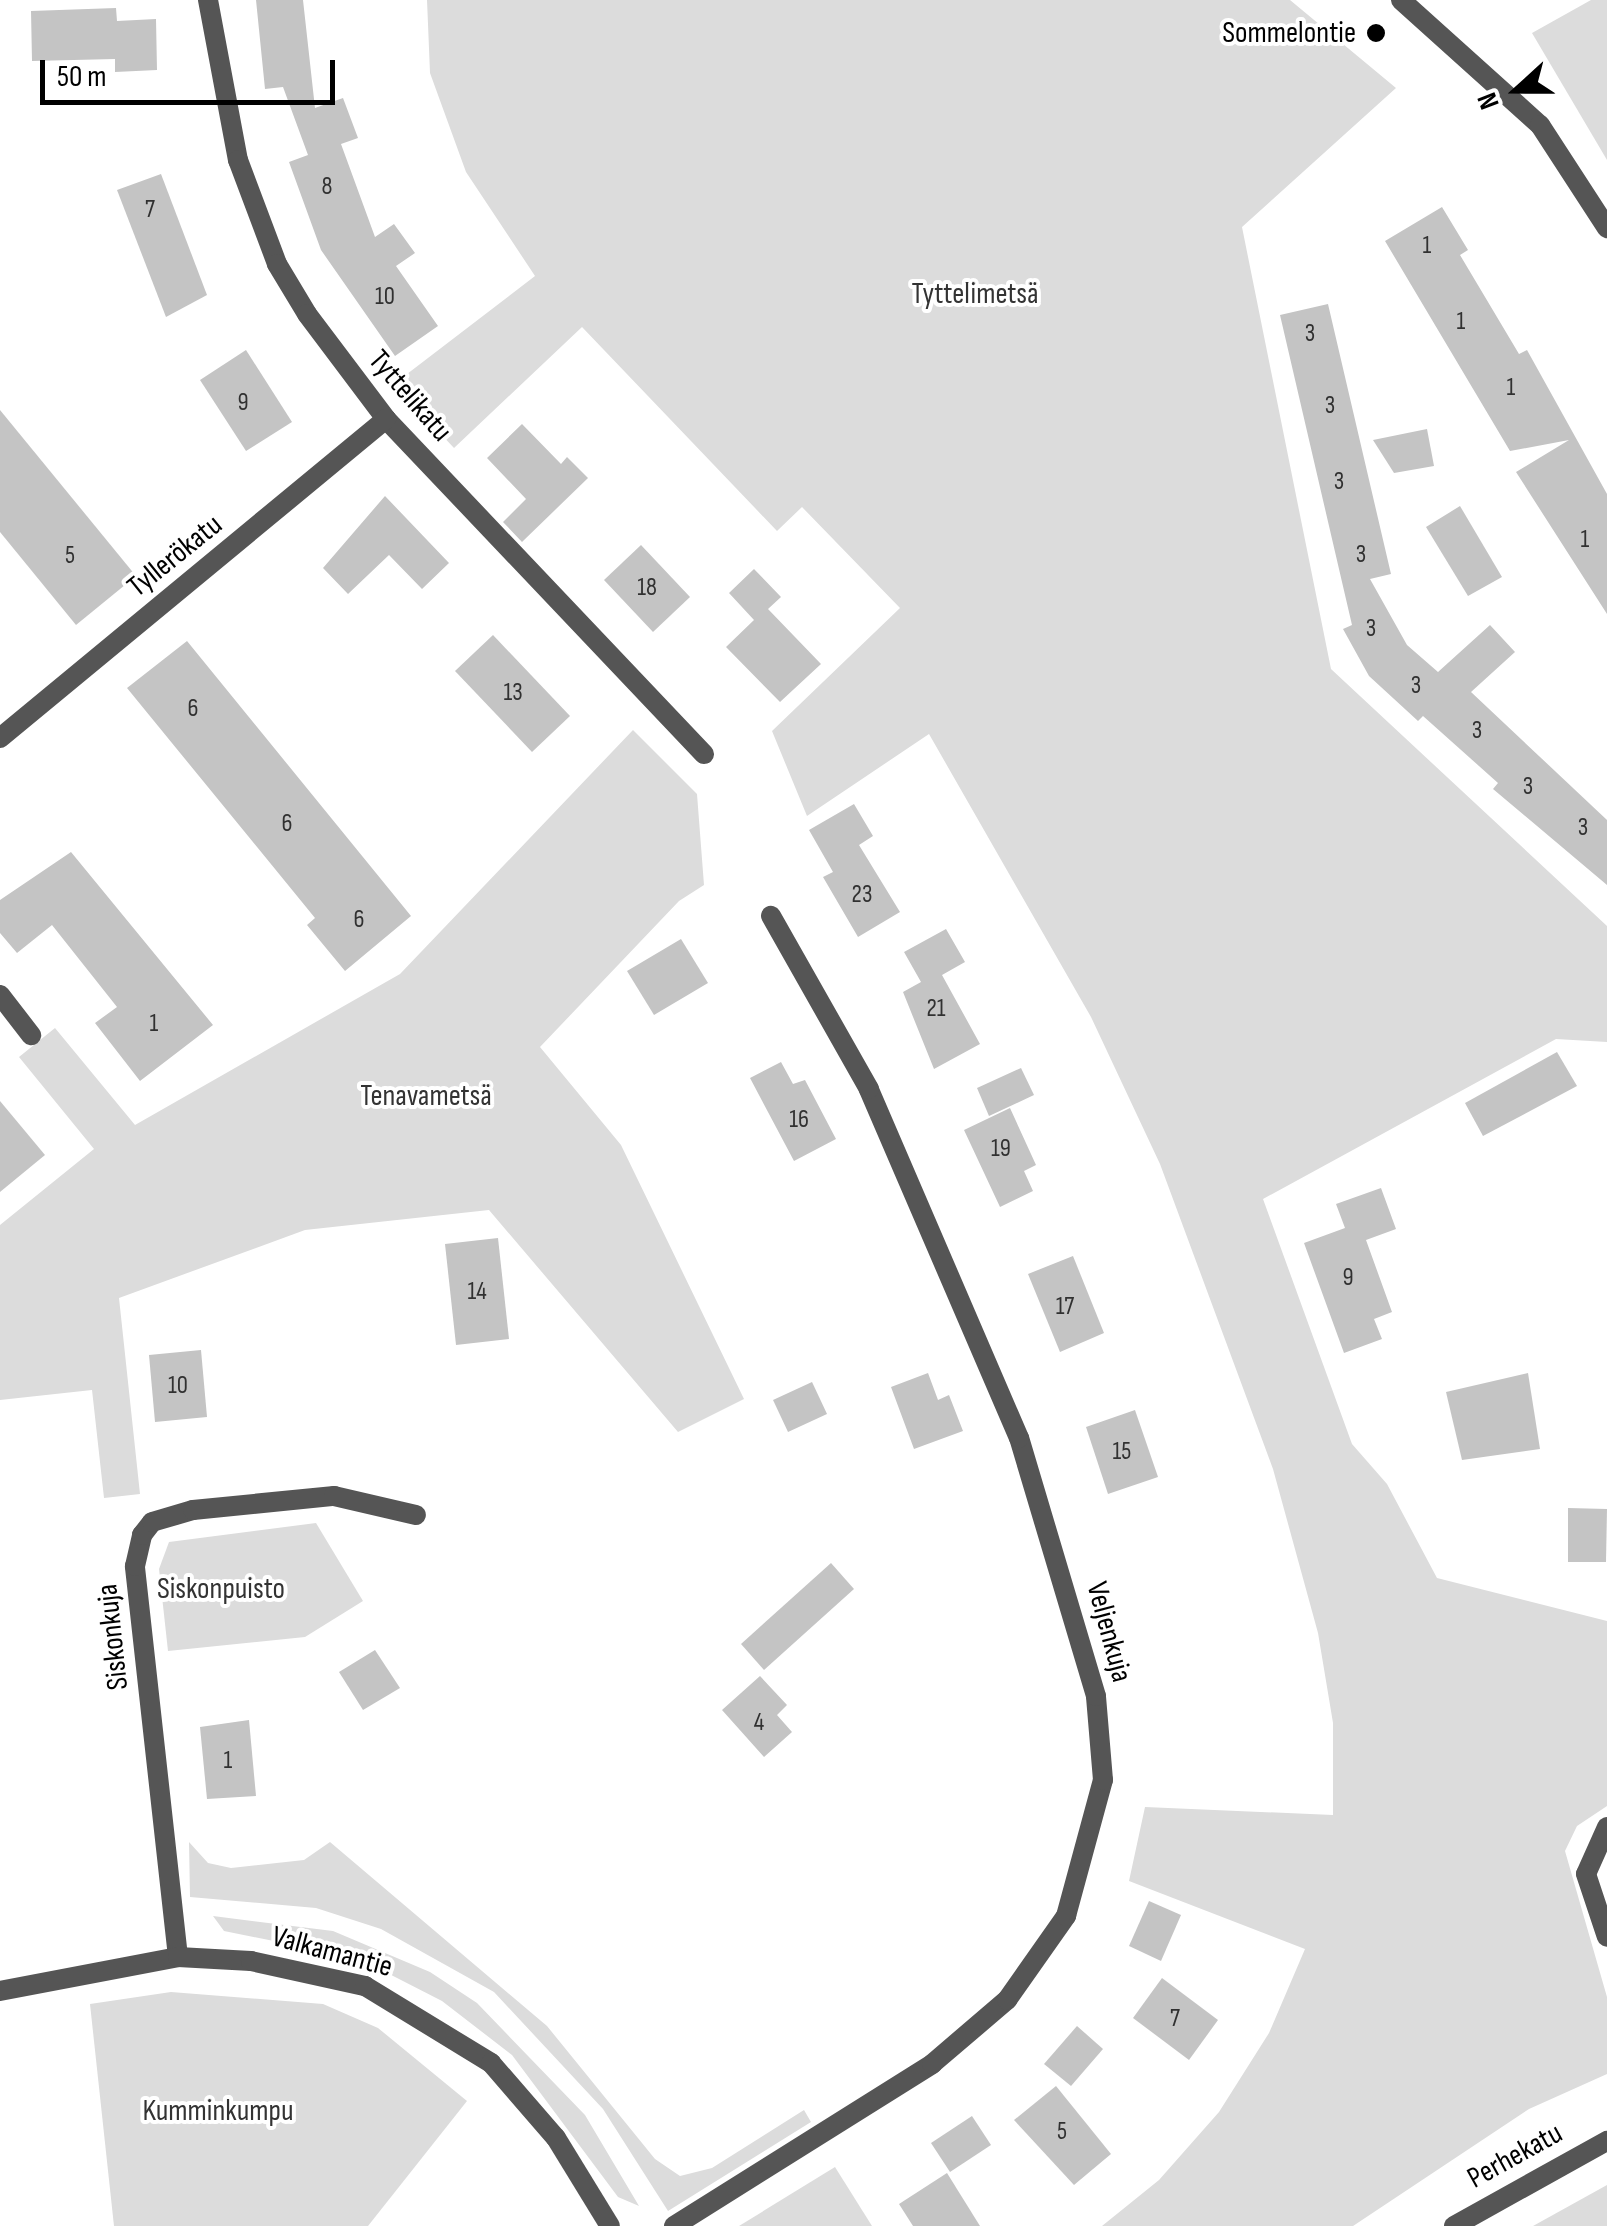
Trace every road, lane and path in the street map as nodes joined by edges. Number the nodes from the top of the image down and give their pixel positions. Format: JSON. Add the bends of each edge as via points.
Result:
{"nodes":[{"id":1,"x":208,"y":0,"type":"edge"},
{"id":2,"x":1401,"y":0,"type":"edge"},
{"id":3,"x":1607,"y":228,"type":"edge"},
{"id":4,"x":386,"y":419,"type":"junction"},
{"id":5,"x":0,"y":738,"type":"edge"},
{"id":6,"x":704,"y":754,"type":"dead end"},
{"id":7,"x":771,"y":916,"type":"dead end"},
{"id":8,"x":0,"y":996,"type":"edge"},
{"id":9,"x":30,"y":1035,"type":"dead end"},
{"id":10,"x":416,"y":1515,"type":"dead end"},
{"id":11,"x":1607,"y":1827,"type":"edge"},
{"id":12,"x":1607,"y":1937,"type":"edge"},
{"id":13,"x":178,"y":1957,"type":"junction"},
{"id":14,"x":0,"y":1991,"type":"edge"},
{"id":15,"x":1607,"y":2140,"type":"edge"},
{"id":16,"x":610,"y":2226,"type":"edge"},
{"id":17,"x":674,"y":2226,"type":"edge"},
{"id":18,"x":1454,"y":2226,"type":"edge"}],
"edges":[{"from":1,"to":4,"type":"street","name":"Tyttelikatu","via":[[215,68],[262,228],[307,314]]},
{"from":2,"to":3,"type":"street","via":[[1540,125]]},
{"from":4,"to":5,"type":"street","name":"Tyllerökatu"},
{"from":4,"to":6,"type":"street","name":"Tyttelikatu"},
{"from":7,"to":17,"type":"street","name":"Veljenkuja","via":[[870,1088],[1019,1438],[1096,1696],[1103,1780],[1066,1916],[1007,2000],[932,2064]]},
{"from":8,"to":9,"type":"street"},
{"from":10,"to":13,"type":"street","name":"Siskonkuja","via":[[334,1496],[194,1510],[152,1522],[142,1535],[135,1566]]},
{"from":11,"to":12,"type":"street","via":[[1586,1874]]},
{"from":13,"to":14,"type":"street","name":"Valkamantie"},
{"from":13,"to":16,"type":"street","name":"Valkamantie","via":[[327,1975],[405,2004],[492,2063],[556,2138]]},
{"from":15,"to":18,"type":"street","name":"Perhekatu"}]}
